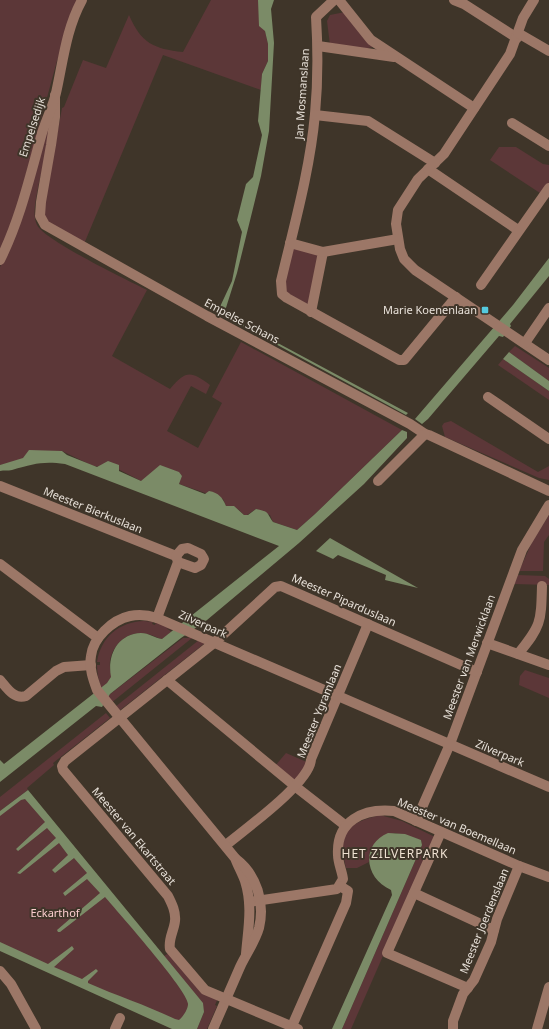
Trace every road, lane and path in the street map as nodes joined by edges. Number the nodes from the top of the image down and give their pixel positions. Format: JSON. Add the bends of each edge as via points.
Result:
{"nodes":[{"id":1,"x":82,"y":0,"type":"edge"},
{"id":2,"x":334,"y":0,"type":"edge"},
{"id":3,"x":339,"y":0,"type":"edge"},
{"id":4,"x":454,"y":0,"type":"edge"},
{"id":5,"x":534,"y":0,"type":"edge"},
{"id":6,"x":518,"y":36,"type":"junction"},
{"id":7,"x":318,"y":46,"type":"junction"},
{"id":8,"x":549,"y":51,"type":"edge"},
{"id":9,"x":398,"y":58,"type":"junction"},
{"id":10,"x":55,"y":95,"type":"junction"},
{"id":11,"x":474,"y":108,"type":"junction"},
{"id":12,"x":315,"y":115,"type":"junction"},
{"id":13,"x":512,"y":123,"type":"dead end"},
{"id":14,"x":549,"y":146,"type":"edge"},
{"id":15,"x":431,"y":166,"type":"junction"},
{"id":16,"x":549,"y":188,"type":"edge"},
{"id":17,"x":518,"y":230,"type":"junction"},
{"id":18,"x":398,"y":239,"type":"junction"},
{"id":19,"x":290,"y":243,"type":"junction"},
{"id":20,"x":323,"y":252,"type":"junction"},
{"id":21,"x":0,"y":260,"type":"edge"},
{"id":22,"x":480,"y":285,"type":"dead end"},
{"id":23,"x":456,"y":296,"type":"junction"},
{"id":24,"x":549,"y":308,"type":"edge"},
{"id":25,"x":311,"y":312,"type":"junction"},
{"id":26,"x":525,"y":343,"type":"junction"},
{"id":27,"x":549,"y":360,"type":"edge"},
{"id":28,"x":488,"y":397,"type":"dead end"},
{"id":29,"x":425,"y":434,"type":"junction"},
{"id":30,"x":549,"y":439,"type":"edge"},
{"id":31,"x":378,"y":481,"type":"dead end"},
{"id":32,"x":0,"y":486,"type":"edge"},
{"id":33,"x":549,"y":491,"type":"edge"},
{"id":34,"x":549,"y":505,"type":"edge"},
{"id":35,"x":0,"y":564,"type":"edge"},
{"id":36,"x":542,"y":586,"type":"dead end"},
{"id":37,"x":157,"y":618,"type":"junction"},
{"id":38,"x":368,"y":624,"type":"junction"},
{"id":39,"x":98,"y":638,"type":"junction"},
{"id":40,"x":215,"y":642,"type":"junction"},
{"id":41,"x":487,"y":643,"type":"junction"},
{"id":42,"x":518,"y":654,"type":"junction"},
{"id":43,"x":91,"y":665,"type":"junction"},
{"id":44,"x":549,"y":665,"type":"edge"},
{"id":45,"x":477,"y":672,"type":"junction"},
{"id":46,"x":0,"y":680,"type":"edge"},
{"id":47,"x":167,"y":680,"type":"junction"},
{"id":48,"x":338,"y":696,"type":"junction"},
{"id":49,"x":120,"y":717,"type":"junction"},
{"id":50,"x":450,"y":744,"type":"junction"},
{"id":51,"x":296,"y":787,"type":"junction"},
{"id":52,"x":549,"y":787,"type":"edge"},
{"id":53,"x":416,"y":821,"type":"junction"},
{"id":54,"x":346,"y":826,"type":"junction"},
{"id":55,"x":441,"y":832,"type":"junction"},
{"id":56,"x":226,"y":845,"type":"junction"},
{"id":57,"x":235,"y":858,"type":"junction"},
{"id":58,"x":519,"y":866,"type":"junction"},
{"id":59,"x":549,"y":876,"type":"edge"},
{"id":60,"x":340,"y":886,"type":"junction"},
{"id":61,"x":414,"y":894,"type":"junction"},
{"id":62,"x":249,"y":902,"type":"junction"},
{"id":63,"x":260,"y":902,"type":"junction"},
{"id":64,"x":494,"y":930,"type":"junction"},
{"id":65,"x":246,"y":954,"type":"junction"},
{"id":66,"x":0,"y":971,"type":"edge"},
{"id":67,"x":549,"y":987,"type":"edge"},
{"id":68,"x":468,"y":988,"type":"junction"},
{"id":69,"x":226,"y":999,"type":"junction"},
{"id":70,"x":120,"y":1018,"type":"dead end"},
{"id":71,"x":295,"y":1028,"type":"edge"},
{"id":72,"x":36,"y":1029,"type":"edge"},
{"id":73,"x":115,"y":1029,"type":"edge"},
{"id":74,"x":213,"y":1029,"type":"edge"},
{"id":75,"x":452,"y":1029,"type":"edge"},
{"id":76,"x":537,"y":1029,"type":"edge"}],
"edges":[{"from":1,"to":10,"type":"street","name":"Empelsedijk","via":[[69,34]]},
{"from":2,"to":7,"type":"street","name":"Jan Mosmanslaan","via":[[316,17]]},
{"from":3,"to":9,"type":"street","via":[[371,40]]},
{"from":4,"to":6,"type":"street"},
{"from":5,"to":6,"type":"street","via":[[523,18]]},
{"from":6,"to":8,"type":"street"},
{"from":6,"to":11,"type":"street","via":[[510,54]]},
{"from":7,"to":9,"type":"street"},
{"from":7,"to":12,"type":"street","name":"Jan Mosmanslaan"},
{"from":9,"to":11,"type":"street"},
{"from":10,"to":21,"type":"street","name":"Empelsedijk","via":[[20,208]]},
{"from":10,"to":29,"type":"street","name":"Empelse Schans","via":[[52,146],[41,202],[40,216],[45,226]]},
{"from":11,"to":15,"type":"street","via":[[444,154]]},
{"from":12,"to":15,"type":"street","via":[[368,121]]},
{"from":12,"to":19,"type":"street","name":"Jan Mosmanslaan","via":[[307,169]]},
{"from":13,"to":14,"type":"street"},
{"from":15,"to":17,"type":"street"},
{"from":15,"to":18,"type":"street","via":[[418,179],[398,210]]},
{"from":16,"to":17,"type":"street"},
{"from":17,"to":22,"type":"street"},
{"from":18,"to":20,"type":"street"},
{"from":18,"to":23,"type":"street","via":[[404,259],[415,270]]},
{"from":19,"to":20,"type":"street"},
{"from":19,"to":25,"type":"street","name":"Jan Mosmanslaan","via":[[281,281],[282,294]]},
{"from":20,"to":25,"type":"street"},
{"from":23,"to":25,"type":"street","name":"Jan Mosmanslaan","via":[[404,360],[399,360]]},
{"from":23,"to":26,"type":"street"},
{"from":24,"to":26,"type":"street"},
{"from":26,"to":27,"type":"street"},
{"from":28,"to":30,"type":"street"},
{"from":29,"to":31,"type":"street"},
{"from":29,"to":33,"type":"street","name":"Empelse Schans"},
{"from":32,"to":37,"type":"street","name":"Meester Bierkuslaan","via":[[177,559]]},
{"from":34,"to":41,"type":"street","name":"Meester van Merwicklaan","via":[[522,550]]},
{"from":35,"to":39,"type":"street"},
{"from":36,"to":42,"type":"street","via":[[540,621],[536,632]]},
{"from":37,"to":39,"type":"street","name":"Zilverpark","via":[[129,616],[107,628]]},
{"from":37,"to":40,"type":"street","name":"Zilverpark"},
{"from":38,"to":40,"type":"street","name":"Meester Piparduslaan","via":[[281,586],[275,588]]},
{"from":38,"to":45,"type":"street","name":"Meester Piparduslaan"},
{"from":38,"to":48,"type":"street","name":"Meester Ygramlaan"},
{"from":39,"to":43,"type":"street","name":"Zilverpark","via":[[91,656]]},
{"from":40,"to":47,"type":"street"},
{"from":40,"to":48,"type":"street","name":"Zilverpark"},
{"from":41,"to":42,"type":"street"},
{"from":41,"to":45,"type":"street","name":"Meester van Merwicklaan"},
{"from":42,"to":44,"type":"street"},
{"from":43,"to":46,"type":"street","via":[[64,666],[22,698],[13,695]]},
{"from":43,"to":49,"type":"street","name":"Zilverpark","via":[[97,690]]},
{"from":45,"to":50,"type":"street","name":"Meester van Merwicklaan"},
{"from":47,"to":49,"type":"street"},
{"from":47,"to":51,"type":"street"},
{"from":48,"to":50,"type":"street","name":"Zilverpark"},
{"from":48,"to":51,"type":"street","name":"Meester Ygramlaan","via":[[311,759],[311,765]]},
{"from":49,"to":56,"type":"street","name":"Zilverpark"},
{"from":49,"to":69,"type":"street","name":"Meester van Ekartstraat","via":[[65,761],[63,770],[168,896],[175,914],[170,949],[205,990]]},
{"from":50,"to":52,"type":"street","name":"Zilverpark"},
{"from":50,"to":53,"type":"street","name":"Meester van Merwicklaan"},
{"from":51,"to":54,"type":"street"},
{"from":51,"to":56,"type":"street","name":"Meester Ygramlaan"},
{"from":53,"to":54,"type":"street","name":"Meester van Boemellaan","via":[[394,811],[382,810],[361,815]]},
{"from":53,"to":55,"type":"street","name":"Meester van Boemellaan"},
{"from":54,"to":60,"type":"street","via":[[338,844],[343,879]]},
{"from":55,"to":58,"type":"street","name":"Meester van Boemellaan"},
{"from":55,"to":61,"type":"street"},
{"from":56,"to":57,"type":"street","name":"Zilverpark"},
{"from":57,"to":62,"type":"street","name":"Zilverpark","via":[[245,881]]},
{"from":57,"to":63,"type":"street","name":"Zilverpark","via":[[252,875]]},
{"from":58,"to":59,"type":"street","name":"Meester van Boemellaan"},
{"from":58,"to":64,"type":"street","name":"Meester Joerdenslaan"},
{"from":60,"to":63,"type":"street","via":[[332,891]]},
{"from":60,"to":71,"type":"street","via":[[348,891],[346,903]]},
{"from":61,"to":64,"type":"street"},
{"from":61,"to":68,"type":"street","via":[[387,953]]},
{"from":62,"to":63,"type":"street"},
{"from":62,"to":65,"type":"street","name":"Zilverpark","via":[[250,927]]},
{"from":63,"to":65,"type":"street","name":"Zilverpark","via":[[259,928]]},
{"from":64,"to":68,"type":"street","name":"Meester Joerdenslaan","via":[[474,980]]},
{"from":65,"to":69,"type":"street","name":"Zilverpark"},
{"from":66,"to":72,"type":"street","via":[[11,984]]},
{"from":67,"to":76,"type":"street"},
{"from":68,"to":75,"type":"street","name":"Meester Joerdenslaan","via":[[463,994]]},
{"from":69,"to":71,"type":"street"},
{"from":69,"to":74,"type":"street","name":"Zilverpark"},
{"from":70,"to":73,"type":"street"}]}
